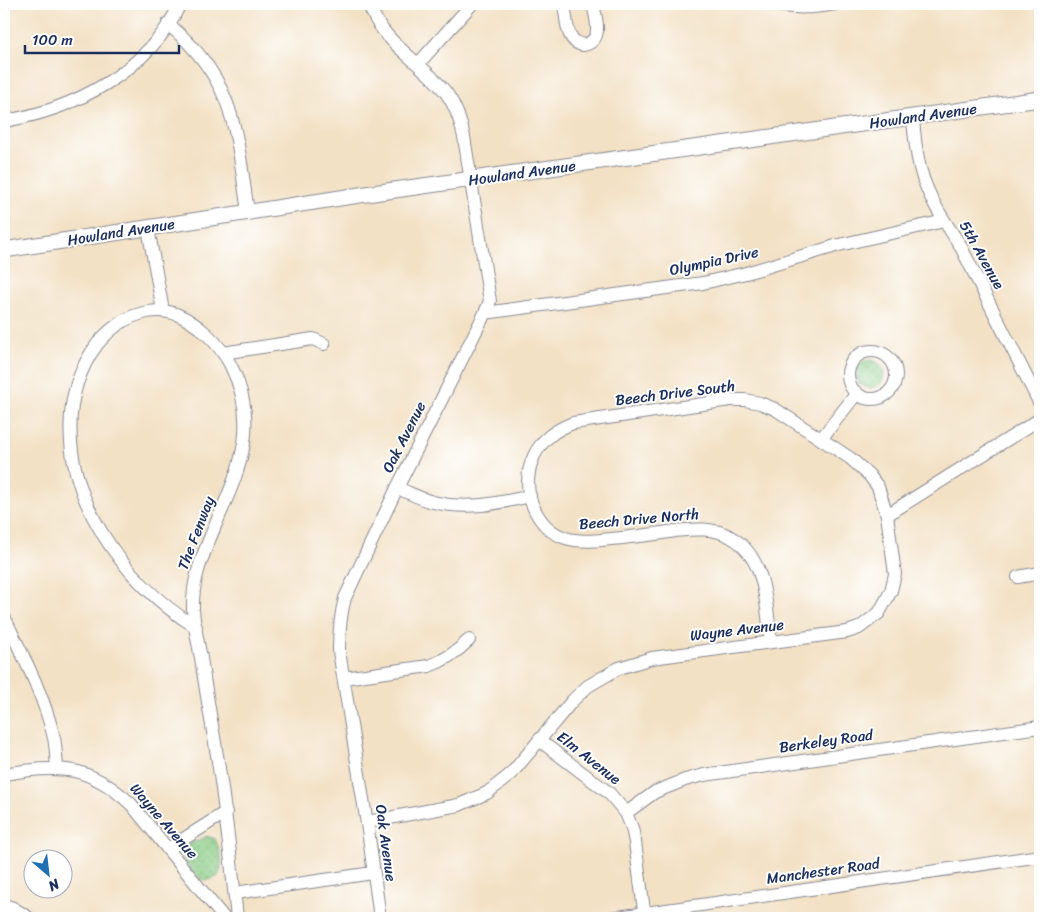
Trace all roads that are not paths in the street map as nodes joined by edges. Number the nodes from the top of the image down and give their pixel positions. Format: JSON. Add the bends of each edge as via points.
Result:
{"nodes":[{"id":1,"x":180,"y":4,"type":"edge"},
{"id":2,"x":369,"y":4,"type":"edge"},
{"id":3,"x":472,"y":4,"type":"edge"},
{"id":4,"x":564,"y":4,"type":"edge"},
{"id":5,"x":593,"y":4,"type":"edge"},
{"id":6,"x":772,"y":4,"type":"edge"},
{"id":7,"x":835,"y":4,"type":"edge"},
{"id":8,"x":168,"y":24,"type":"junction"},
{"id":9,"x":418,"y":64,"type":"junction"},
{"id":10,"x":1040,"y":100,"type":"edge"},
{"id":11,"x":913,"y":117,"type":"junction"},
{"id":12,"x":4,"y":121,"type":"edge"},
{"id":13,"x":470,"y":180,"type":"junction"},
{"id":14,"x":248,"y":212,"type":"junction"},
{"id":15,"x":944,"y":221,"type":"junction"},
{"id":16,"x":148,"y":228,"type":"junction"},
{"id":17,"x":4,"y":250,"type":"edge"},
{"id":18,"x":163,"y":311,"type":"junction"},
{"id":19,"x":485,"y":313,"type":"junction"},
{"id":20,"x":324,"y":344,"type":"dead end"},
{"id":21,"x":223,"y":353,"type":"junction"},
{"id":22,"x":857,"y":393,"type":"dead end"},
{"id":23,"x":1040,"y":404,"type":"edge"},
{"id":24,"x":1040,"y":419,"type":"edge"},
{"id":25,"x":821,"y":439,"type":"junction"},
{"id":26,"x":397,"y":488,"type":"junction"},
{"id":27,"x":530,"y":496,"type":"junction"},
{"id":28,"x":887,"y":515,"type":"junction"},
{"id":29,"x":1040,"y":573,"type":"edge"},
{"id":30,"x":1018,"y":577,"type":"dead end"},
{"id":31,"x":4,"y":617,"type":"edge"},
{"id":32,"x":196,"y":627,"type":"junction"},
{"id":33,"x":469,"y":640,"type":"dead end"},
{"id":34,"x":772,"y":642,"type":"junction"},
{"id":35,"x":344,"y":678,"type":"junction"},
{"id":36,"x":1040,"y":727,"type":"edge"},
{"id":37,"x":539,"y":740,"type":"junction"},
{"id":38,"x":57,"y":768,"type":"junction"},
{"id":39,"x":4,"y":774,"type":"edge"},
{"id":40,"x":226,"y":812,"type":"junction"},
{"id":41,"x":626,"y":813,"type":"junction"},
{"id":42,"x":367,"y":822,"type":"junction"},
{"id":43,"x":168,"y":849,"type":"junction"},
{"id":44,"x":1040,"y":856,"type":"edge"},
{"id":45,"x":373,"y":873,"type":"junction"},
{"id":46,"x":234,"y":893,"type":"junction"},
{"id":47,"x":4,"y":905,"type":"edge"},
{"id":48,"x":645,"y":916,"type":"edge"},
{"id":49,"x":29,"y":918,"type":"edge"},
{"id":50,"x":224,"y":918,"type":"edge"},
{"id":51,"x":237,"y":918,"type":"edge"},
{"id":52,"x":380,"y":918,"type":"edge"},
{"id":53,"x":611,"y":918,"type":"edge"}],
"edges":[{"from":1,"to":8,"type":"street"},
{"from":2,"to":9,"type":"street","name":"Oak Avenue","via":[[387,35]]},
{"from":3,"to":9,"type":"street"},
{"from":4,"to":5,"type":"street","via":[[570,37],[573,42],[584,45],[597,36]]},
{"from":6,"to":7,"type":"street","via":[[790,8]]},
{"from":8,"to":12,"type":"street","via":[[130,66],[89,94],[48,112]]},
{"from":8,"to":14,"type":"street","via":[[198,52],[221,87],[235,127]]},
{"from":9,"to":13,"type":"street","name":"Oak Avenue","via":[[455,107],[461,122]]},
{"from":10,"to":11,"type":"street","name":"Howland Avenue"},
{"from":11,"to":13,"type":"street","name":"Howland Avenue"},
{"from":11,"to":15,"type":"street","name":"5th Avenue","via":[[920,169]]},
{"from":13,"to":14,"type":"street","name":"Howland Avenue"},
{"from":13,"to":19,"type":"street","name":"Oak Avenue","via":[[490,301]]},
{"from":14,"to":16,"type":"street","name":"Howland Avenue"},
{"from":15,"to":19,"type":"street","name":"Olympia Drive","via":[[839,245],[703,283]]},
{"from":15,"to":23,"type":"street","name":"5th Avenue","via":[[960,245]]},
{"from":16,"to":17,"type":"street","name":"Howland Avenue"},
{"from":16,"to":18,"type":"street"},
{"from":18,"to":21,"type":"street","name":"The Fenway","via":[[184,318]]},
{"from":18,"to":32,"type":"street","via":[[132,316],[108,332],[96,347],[75,390],[70,438],[90,509],[114,553],[148,591]]},
{"from":19,"to":26,"type":"street","name":"Oak Avenue"},
{"from":20,"to":21,"type":"street","via":[[313,339]]},
{"from":21,"to":32,"type":"street","name":"The Fenway","via":[[242,395],[246,431],[239,467],[197,569],[193,594]]},
{"from":22,"to":25,"type":"street"},
{"from":24,"to":28,"type":"street"},
{"from":25,"to":27,"type":"street","name":"Beech Drive South","via":[[775,409],[745,400],[573,423],[552,433],[537,449],[528,474]]},
{"from":25,"to":28,"type":"street","name":"Beech Drive South","via":[[869,475],[878,488]]},
{"from":26,"to":27,"type":"street","via":[[431,502],[456,506],[492,505]]},
{"from":26,"to":35,"type":"street","name":"Oak Avenue","via":[[345,598],[339,632]]},
{"from":27,"to":34,"type":"street","name":"Beech Drive North","via":[[542,522],[563,538],[575,541],[696,528],[730,537],[749,553],[761,575]]},
{"from":28,"to":34,"type":"street","name":"Wayne Avenue","via":[[894,578],[891,592],[879,613],[847,632]]},
{"from":29,"to":30,"type":"street"},
{"from":31,"to":38,"type":"street","via":[[48,714]]},
{"from":32,"to":40,"type":"street","name":"The Fenway"},
{"from":33,"to":35,"type":"street","via":[[455,654],[429,666]]},
{"from":34,"to":37,"type":"street","name":"Wayne Avenue","via":[[652,658],[618,668],[588,686]]},
{"from":35,"to":42,"type":"street","name":"Oak Avenue"},
{"from":36,"to":41,"type":"street","name":"Berkeley Road","via":[[704,774],[655,792]]},
{"from":37,"to":41,"type":"street","name":"Elm Avenue","via":[[609,793]]},
{"from":37,"to":42,"type":"street","name":"Wayne Avenue","via":[[511,774],[474,800]]},
{"from":38,"to":39,"type":"street","name":"Wayne Avenue"},
{"from":38,"to":43,"type":"street","name":"Wayne Avenue","via":[[88,775],[117,791]]},
{"from":40,"to":43,"type":"street"},
{"from":40,"to":46,"type":"street","name":"The Fenway"},
{"from":41,"to":48,"type":"street","name":"Elm Avenue","via":[[635,842]]},
{"from":42,"to":45,"type":"street","name":"Oak Avenue"},
{"from":43,"to":50,"type":"street","name":"Wayne Avenue"},
{"from":44,"to":48,"type":"street","name":"Manchester Road"},
{"from":45,"to":46,"type":"street"},
{"from":45,"to":52,"type":"street","name":"Oak Avenue"},
{"from":46,"to":51,"type":"street","name":"The Fenway"},
{"from":47,"to":49,"type":"street"},
{"from":48,"to":53,"type":"street","name":"Manchester Road"}]}
